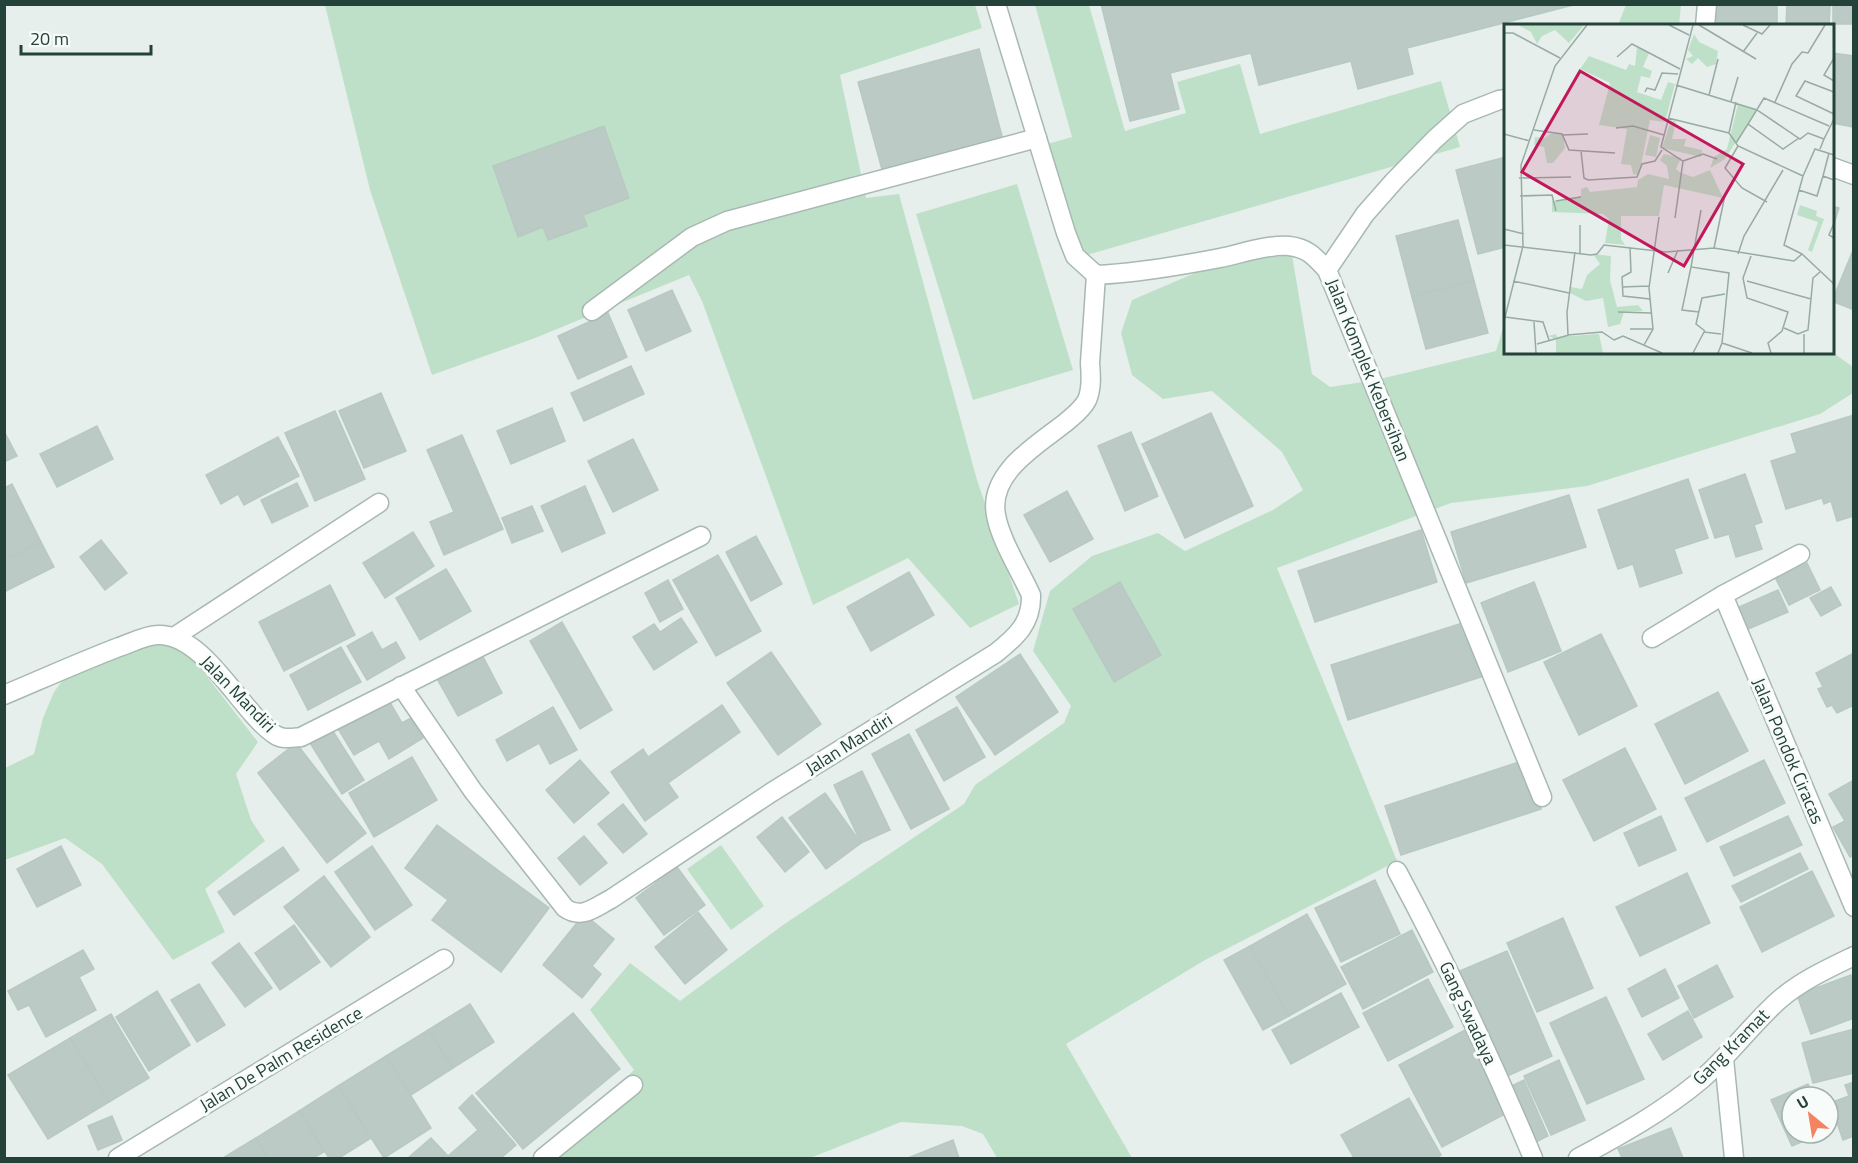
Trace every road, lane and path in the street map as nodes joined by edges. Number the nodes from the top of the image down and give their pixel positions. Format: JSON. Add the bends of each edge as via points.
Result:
{"nodes":[{"id":1,"x":996,"y":4,"type":"edge"},
{"id":2,"x":1707,"y":4,"type":"edge"},
{"id":3,"x":1705,"y":24,"type":"edge"},
{"id":4,"x":1504,"y":99,"type":"edge"},
{"id":5,"x":1037,"y":138,"type":"junction"},
{"id":6,"x":1834,"y":167,"type":"edge"},
{"id":7,"x":1854,"y":175,"type":"edge"},
{"id":8,"x":1327,"y":270,"type":"junction"},
{"id":9,"x":1096,"y":275,"type":"junction"},
{"id":10,"x":592,"y":311,"type":"dead end"},
{"id":11,"x":379,"y":503,"type":"dead end"},
{"id":12,"x":701,"y":536,"type":"dead end"},
{"id":13,"x":1800,"y":554,"type":"dead end"},
{"id":14,"x":1723,"y":595,"type":"junction"},
{"id":15,"x":174,"y":637,"type":"junction"},
{"id":16,"x":1652,"y":638,"type":"dead end"},
{"id":17,"x":401,"y":686,"type":"junction"},
{"id":18,"x":4,"y":695,"type":"edge"},
{"id":19,"x":1542,"y":797,"type":"dead end"},
{"id":20,"x":1397,"y":871,"type":"dead end"},
{"id":21,"x":1854,"y":907,"type":"edge"},
{"id":22,"x":1854,"y":956,"type":"edge"},
{"id":23,"x":444,"y":959,"type":"dead end"},
{"id":24,"x":1724,"y":1059,"type":"junction"},
{"id":25,"x":633,"y":1085,"type":"dead end"},
{"id":26,"x":117,"y":1158,"type":"edge"},
{"id":27,"x":543,"y":1158,"type":"edge"},
{"id":28,"x":1533,"y":1158,"type":"edge"},
{"id":29,"x":1578,"y":1158,"type":"edge"},
{"id":30,"x":1734,"y":1158,"type":"edge"}],
"edges":[{"from":1,"to":5,"type":"street"},
{"from":2,"to":3,"type":"street"},
{"from":4,"to":8,"type":"street","via":[[1463,114],[1434,139],[1365,214]]},
{"from":5,"to":9,"type":"street","via":[[1075,256]]},
{"from":5,"to":10,"type":"street","via":[[727,221],[692,237]]},
{"from":6,"to":7,"type":"street"},
{"from":8,"to":9,"type":"street","name":"Jalan Komplek Kebersihan","via":[[1311,252],[1288,246],[1130,274]]},
{"from":8,"to":19,"type":"street","name":"Jalan Komplek Kebersihan"},
{"from":9,"to":17,"type":"street","name":"Jalan Mandiri","via":[[1091,378],[1086,402],[1021,458],[1008,472],[996,497],[999,525],[1030,595],[1027,621],[1018,635],[996,653],[772,792],[611,899],[584,913],[573,914],[565,908],[473,791]]},
{"from":11,"to":15,"type":"street"},
{"from":12,"to":17,"type":"street","name":"Jalan Mandiri"},
{"from":13,"to":14,"type":"street"},
{"from":14,"to":16,"type":"street"},
{"from":14,"to":21,"type":"street","name":"Jalan Pondok Ciracas"},
{"from":15,"to":17,"type":"street","name":"Jalan Mandiri","via":[[196,651],[261,722],[286,739],[301,737]]},
{"from":15,"to":18,"type":"street","via":[[157,635],[137,640]]},
{"from":20,"to":28,"type":"street","name":"Gang Swadaya","via":[[1458,989]]},
{"from":22,"to":24,"type":"street","name":"Gang Kramat","via":[[1803,982],[1780,999]]},
{"from":23,"to":26,"type":"street","name":"Jalan De Palm Residence"},
{"from":24,"to":29,"type":"street","name":"Gang Kramat","via":[[1631,1130]]},
{"from":24,"to":30,"type":"street"},
{"from":25,"to":27,"type":"street"}]}
